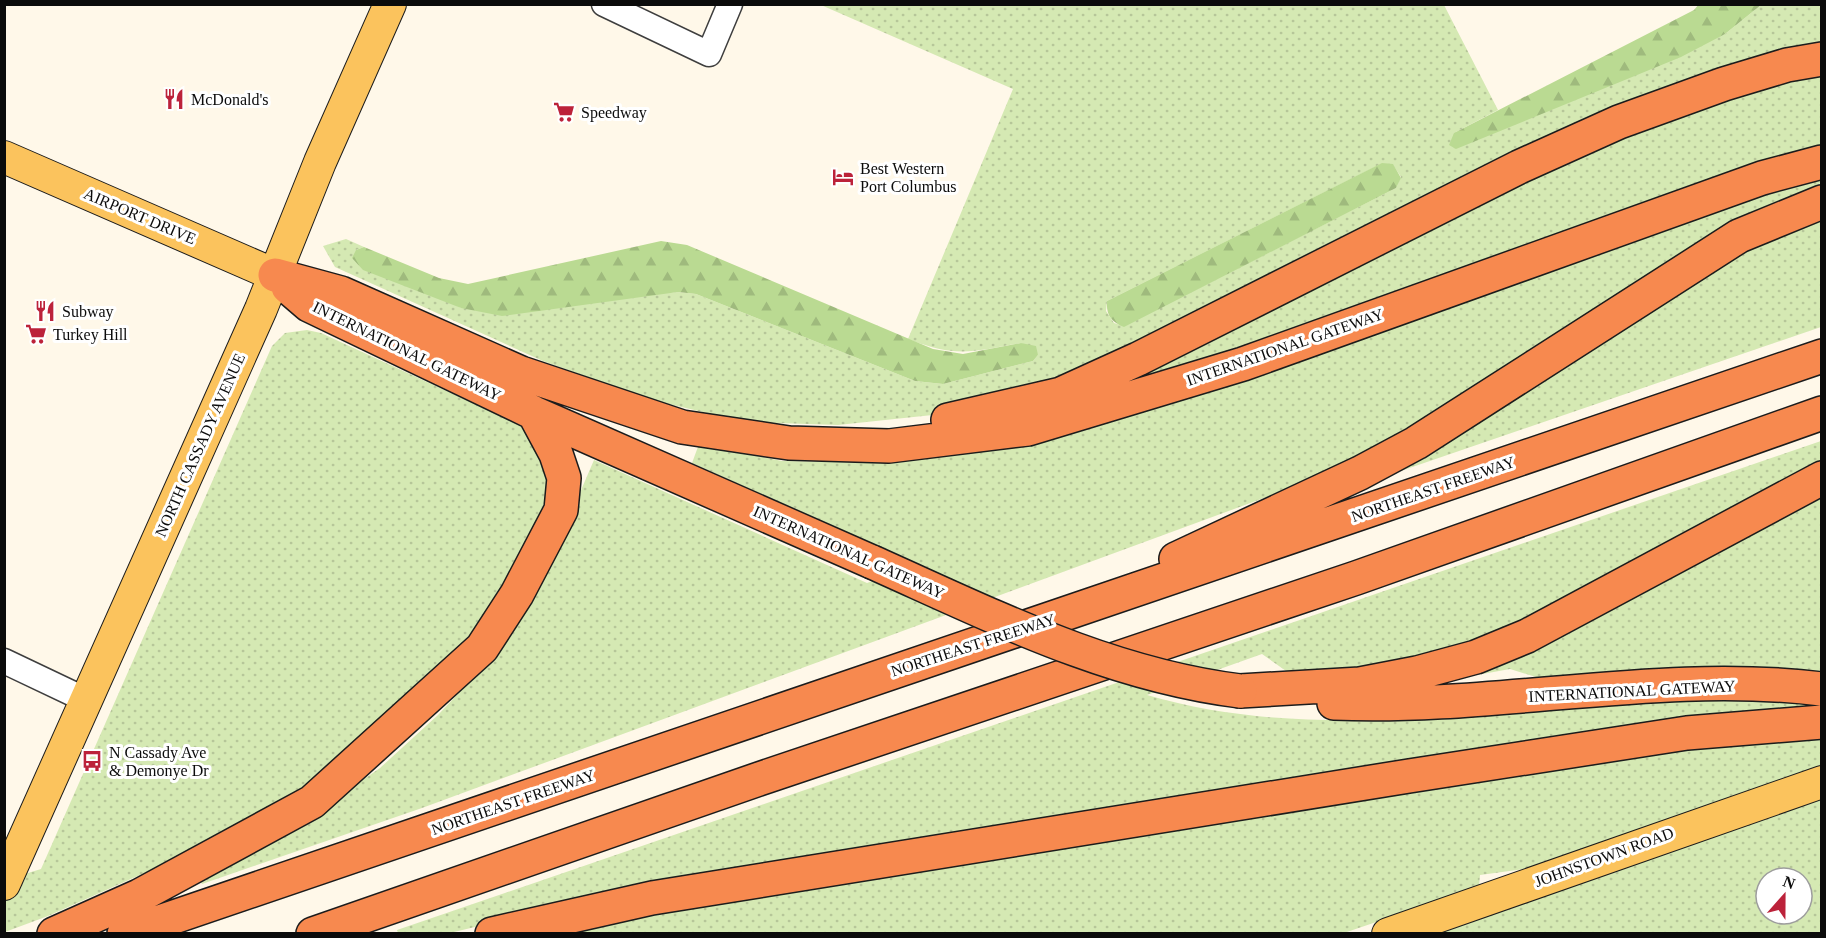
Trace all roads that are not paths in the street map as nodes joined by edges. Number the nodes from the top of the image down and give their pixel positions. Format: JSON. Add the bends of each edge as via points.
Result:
{"nodes":[{"id":1,"x":390,"y":4,"type":"edge"},
{"id":2,"x":604,"y":4,"type":"edge"},
{"id":3,"x":730,"y":4,"type":"edge"},
{"id":4,"x":1821,"y":59,"type":"edge"},
{"id":5,"x":4,"y":157,"type":"edge"},
{"id":6,"x":1821,"y":162,"type":"edge"},
{"id":7,"x":1821,"y":202,"type":"edge"},
{"id":8,"x":275,"y":275,"type":"junction"},
{"id":9,"x":1821,"y":356,"type":"edge"},
{"id":10,"x":534,"y":413,"type":"junction"},
{"id":11,"x":1821,"y":413,"type":"edge"},
{"id":12,"x":789,"y":443,"type":"junction"},
{"id":13,"x":1821,"y":478,"type":"edge"},
{"id":14,"x":1047,"y":620,"type":"junction"},
{"id":15,"x":4,"y":661,"type":"edge"},
{"id":16,"x":1821,"y":689,"type":"edge"},
{"id":17,"x":1240,"y":691,"type":"junction"},
{"id":18,"x":86,"y":700,"type":"junction"},
{"id":19,"x":1821,"y":722,"type":"edge"},
{"id":20,"x":1821,"y":782,"type":"edge"},
{"id":21,"x":4,"y":884,"type":"edge"},
{"id":22,"x":54,"y":933,"type":"edge"},
{"id":23,"x":124,"y":933,"type":"edge"},
{"id":24,"x":313,"y":933,"type":"edge"},
{"id":25,"x":492,"y":933,"type":"edge"},
{"id":26,"x":1388,"y":933,"type":"edge"}],
"edges":[{"from":1,"to":8,"type":"main road","name":"NORTH CASSADY AVENUE"},
{"from":2,"to":3,"type":"street","via":[[709,54]]},
{"from":4,"to":12,"type":"highway","via":[[1724,84],[1619,122],[1519,167],[1061,394],[888,435]]},
{"from":5,"to":8,"type":"main road","name":"AIRPORT DRIVE"},
{"from":6,"to":12,"type":"highway","name":"INTERNATIONAL GATEWAY","via":[[1762,178],[1243,364],[1028,429],[889,446]]},
{"from":7,"to":14,"type":"highway","via":[[1739,236],[1416,443]]},
{"from":8,"to":10,"type":"highway","name":"INTERNATIONAL GATEWAY","via":[[309,305]]},
{"from":8,"to":12,"type":"highway","name":"INTERNATIONAL GATEWAY","via":[[341,293],[521,373],[682,427]]},
{"from":8,"to":18,"type":"main road","name":"NORTH CASSADY AVENUE"},
{"from":9,"to":14,"type":"highway","name":"NORTHEAST FREEWAY"},
{"from":10,"to":17,"type":"highway","name":"INTERNATIONAL GATEWAY","bridge":true,"via":[[1012,624],[1105,661],[1176,681]]},
{"from":10,"to":22,"type":"highway","via":[[564,478],[561,510],[517,594],[482,648],[312,802],[139,896]]},
{"from":11,"to":24,"type":"highway","via":[[1356,578]]},
{"from":13,"to":17,"type":"highway","via":[[1527,636],[1476,657],[1360,684]]},
{"from":14,"to":23,"type":"highway","name":"NORTHEAST FREEWAY"},
{"from":15,"to":18,"type":"street"},
{"from":16,"to":17,"type":"highway","name":"INTERNATIONAL GATEWAY","via":[[1750,684],[1674,686],[1361,704],[1302,701]]},
{"from":18,"to":21,"type":"main road","name":"NORTH CASSADY AVENUE"},
{"from":19,"to":25,"type":"highway","via":[[1687,733],[1398,778],[652,898]]},
{"from":20,"to":26,"type":"main road","name":"JOHNSTOWN ROAD"}]}
